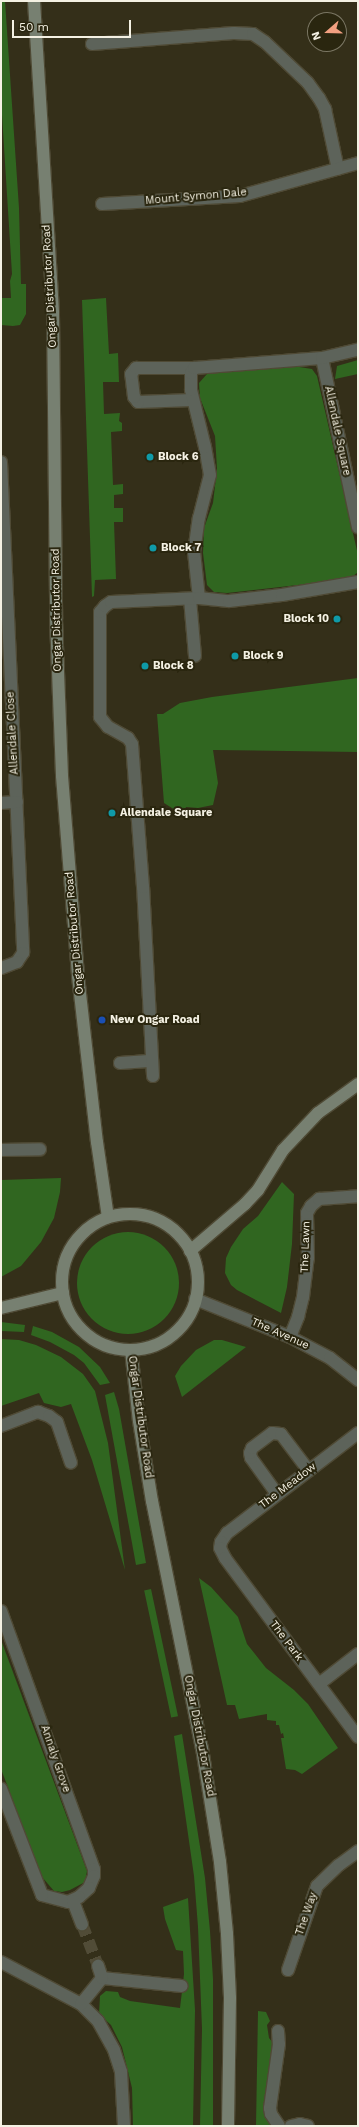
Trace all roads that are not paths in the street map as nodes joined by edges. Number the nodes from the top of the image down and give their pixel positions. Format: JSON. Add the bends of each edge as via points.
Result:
{"nodes":[{"id":1,"x":34,"y":1,"type":"edge"},
{"id":2,"x":92,"y":44,"type":"dead end"},
{"id":3,"x":358,"y":163,"type":"edge"},
{"id":4,"x":338,"y":169,"type":"junction"},
{"id":5,"x":102,"y":204,"type":"dead end"},
{"id":6,"x":358,"y":350,"type":"edge"},
{"id":7,"x":322,"y":358,"type":"junction"},
{"id":8,"x":194,"y":368,"type":"junction"},
{"id":9,"x":192,"y":400,"type":"junction"},
{"id":10,"x":1,"y":462,"type":"edge"},
{"id":11,"x":358,"y":527,"type":"edge"},
{"id":12,"x":358,"y":582,"type":"edge"},
{"id":13,"x":4,"y":585,"type":"edge"},
{"id":14,"x":194,"y":598,"type":"junction"},
{"id":15,"x":195,"y":656,"type":"dead end"},
{"id":16,"x":17,"y":802,"type":"junction"},
{"id":17,"x":1,"y":803,"type":"edge"},
{"id":18,"x":1,"y":968,"type":"edge"},
{"id":19,"x":152,"y":1061,"type":"junction"},
{"id":20,"x":120,"y":1063,"type":"dead end"},
{"id":21,"x":153,"y":1076,"type":"dead end"},
{"id":22,"x":358,"y":1084,"type":"edge"},
{"id":23,"x":40,"y":1149,"type":"dead end"},
{"id":24,"x":1,"y":1150,"type":"edge"},
{"id":25,"x":358,"y":1196,"type":"edge"},
{"id":26,"x":108,"y":1217,"type":"junction"},
{"id":27,"x":190,"y":1251,"type":"junction"},
{"id":28,"x":63,"y":1293,"type":"junction"},
{"id":29,"x":196,"y":1299,"type":"junction"},
{"id":30,"x":1,"y":1308,"type":"edge"},
{"id":31,"x":290,"y":1337,"type":"junction"},
{"id":32,"x":131,"y":1350,"type":"junction"},
{"id":33,"x":358,"y":1380,"type":"edge"},
{"id":34,"x":1,"y":1426,"type":"edge"},
{"id":35,"x":358,"y":1433,"type":"edge"},
{"id":36,"x":72,"y":1463,"type":"dead end"},
{"id":37,"x":309,"y":1471,"type":"junction"},
{"id":38,"x":277,"y":1494,"type":"junction"},
{"id":39,"x":221,"y":1542,"type":"joint"},
{"id":40,"x":1,"y":1611,"type":"edge"},
{"id":41,"x":358,"y":1654,"type":"edge"},
{"id":42,"x":319,"y":1684,"type":"junction"},
{"id":43,"x":358,"y":1737,"type":"edge"},
{"id":44,"x":1,"y":1789,"type":"edge"},
{"id":45,"x":358,"y":1851,"type":"edge"},
{"id":46,"x":73,"y":1901,"type":"junction"},
{"id":47,"x":82,"y":1924,"type":"tunnel mouth"},
{"id":48,"x":1,"y":1962,"type":"edge"},
{"id":49,"x":98,"y":1966,"type":"tunnel mouth"},
{"id":50,"x":288,"y":1970,"type":"dead end"},
{"id":51,"x":102,"y":1978,"type":"junction"},
{"id":52,"x":182,"y":1986,"type":"dead end"},
{"id":53,"x":81,"y":2004,"type":"junction"},
{"id":54,"x":278,"y":2031,"type":"dead end"},
{"id":55,"x":124,"y":2126,"type":"edge"},
{"id":56,"x":228,"y":2126,"type":"edge"},
{"id":57,"x":279,"y":2126,"type":"edge"},
{"id":58,"x":291,"y":2126,"type":"edge"},
{"id":59,"x":308,"y":2126,"type":"edge"}],
"edges":[{"from":1,"to":26,"type":"street","name":"Ongar Distributor Road","via":[[53,313],[56,619],[62,776],[78,976]]},
{"from":2,"to":4,"type":"street","via":[[234,33],[253,34],[308,83],[319,98],[325,109]]},
{"from":3,"to":4,"type":"street","name":"Mount Symon Dale"},
{"from":4,"to":5,"type":"street","name":"Mount Symon Dale","via":[[240,196]]},
{"from":6,"to":7,"type":"street"},
{"from":7,"to":8,"type":"street"},
{"from":7,"to":11,"type":"street","name":"Allendale Square"},
{"from":8,"to":9,"type":"street","via":[[191,380]]},
{"from":8,"to":9,"type":"street","via":[[136,368],[132,374],[134,396],[138,402]]},
{"from":9,"to":14,"type":"street","via":[[205,446],[210,476],[199,518],[194,552]]},
{"from":10,"to":13,"type":"street","name":"Allendale Close"},
{"from":12,"to":14,"type":"street","via":[[229,601]]},
{"from":13,"to":16,"type":"street","name":"Allendale Close"},
{"from":14,"to":15,"type":"street"},
{"from":14,"to":19,"type":"street","via":[[111,602],[100,612],[100,716],[108,727],[128,738],[132,744]]},
{"from":16,"to":17,"type":"street"},
{"from":16,"to":18,"type":"street","name":"Allendale Close","via":[[23,953],[17,962]]},
{"from":19,"to":20,"type":"street"},
{"from":19,"to":21,"type":"street"},
{"from":22,"to":27,"type":"street","via":[[318,1113],[284,1150],[258,1190]]},
{"from":23,"to":24,"type":"street"},
{"from":25,"to":31,"type":"street","name":"The Lawn","via":[[319,1199],[307,1213],[308,1258],[303,1297]]},
{"from":26,"to":27,"type":"street","via":[[124,1214],[152,1217],[179,1235]]},
{"from":26,"to":28,"type":"street","via":[[87,1229],[69,1250],[62,1272]]},
{"from":27,"to":29,"type":"street","via":[[197,1276]]},
{"from":28,"to":30,"type":"street"},
{"from":28,"to":32,"type":"street","via":[[68,1311],[76,1324],[90,1337],[103,1344]]},
{"from":29,"to":31,"type":"street","name":"The Avenue"},
{"from":29,"to":32,"type":"street","via":[[187,1319],[168,1338],[152,1346]]},
{"from":31,"to":33,"type":"street","name":"The Avenue","via":[[330,1358]]},
{"from":32,"to":56,"type":"street","name":"Ongar Distributor Road","via":[[152,1501],[202,1748],[220,1862],[230,1998]]},
{"from":34,"to":36,"type":"street","via":[[38,1412],[50,1416],[57,1422]]},
{"from":35,"to":37,"type":"street","name":"The Meadow"},
{"from":37,"to":38,"type":"street","name":"The Meadow"},
{"from":37,"to":38,"type":"street","via":[[281,1434],[272,1433],[252,1448],[251,1458]]},
{"from":38,"to":39,"type":"street","name":"The Meadow","via":[[227,1533]]},
{"from":39,"to":42,"type":"street","name":"The Park","via":[[220,1548],[225,1558]]},
{"from":40,"to":46,"type":"street","name":"Annaly Grove","via":[[94,1869],[89,1888]]},
{"from":41,"to":42,"type":"street"},
{"from":42,"to":43,"type":"street","name":"The Park"},
{"from":44,"to":46,"type":"street","via":[[42,1894],[63,1901]]},
{"from":45,"to":50,"type":"street","name":"The Way","via":[[317,1886]]},
{"from":46,"to":47,"type":"street"},
{"from":48,"to":53,"type":"street"},
{"from":49,"to":51,"type":"street"},
{"from":51,"to":52,"type":"street"},
{"from":51,"to":53,"type":"street"},
{"from":53,"to":55,"type":"street","via":[[98,2021],[118,2060],[123,2088]]},
{"from":54,"to":57,"type":"street","via":[[279,2044],[270,2108]]},
{"from":58,"to":59,"type":"street"}]}
